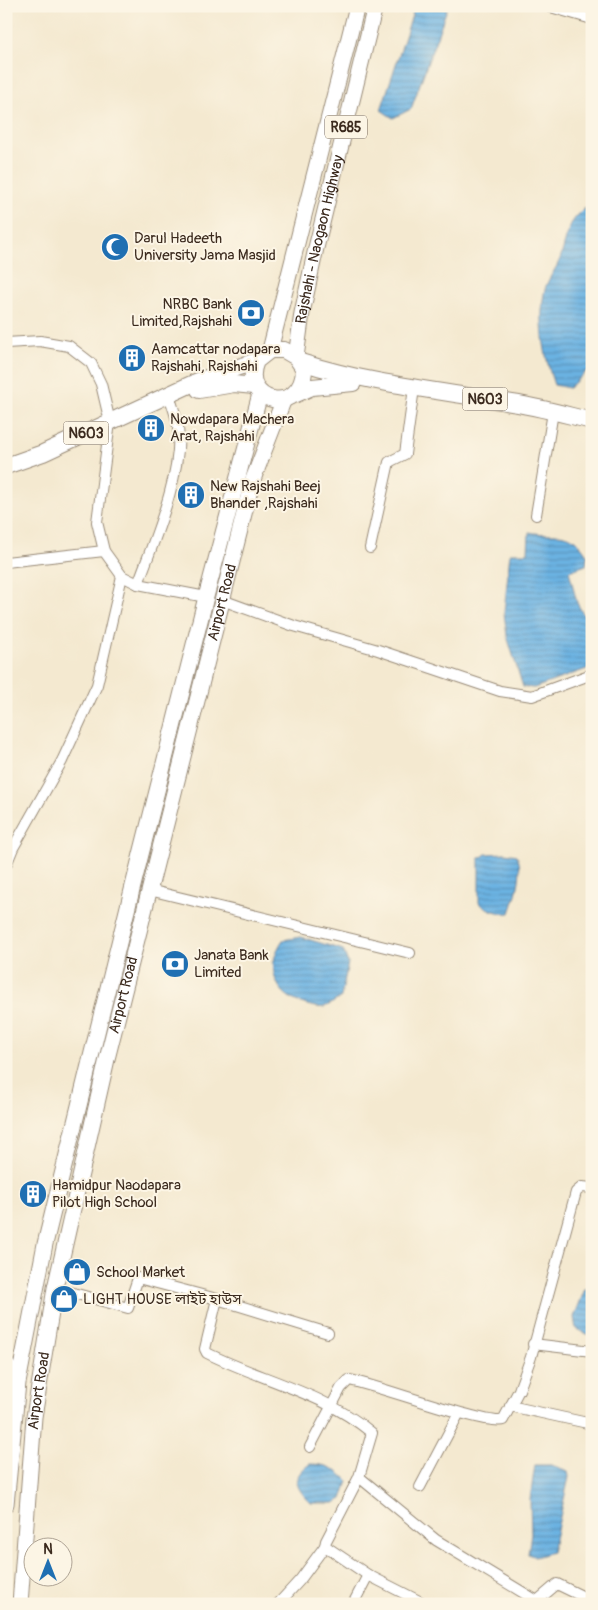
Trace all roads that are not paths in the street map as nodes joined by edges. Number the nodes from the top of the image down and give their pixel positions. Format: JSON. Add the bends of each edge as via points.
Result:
{"nodes":[{"id":1,"x":357,"y":6,"type":"edge"},
{"id":2,"x":375,"y":6,"type":"edge"},
{"id":3,"x":547,"y":6,"type":"edge"},
{"id":4,"x":592,"y":19,"type":"edge"},
{"id":5,"x":6,"y":343,"type":"edge"},
{"id":6,"x":270,"y":350,"type":"junction"},
{"id":7,"x":298,"y":360,"type":"junction"},
{"id":8,"x":256,"y":361,"type":"junction"},
{"id":9,"x":377,"y":383,"type":"junction"},
{"id":10,"x":414,"y":388,"type":"junction"},
{"id":11,"x":257,"y":390,"type":"junction"},
{"id":12,"x":167,"y":397,"type":"junction"},
{"id":13,"x":289,"y":397,"type":"junction"},
{"id":14,"x":553,"y":412,"type":"junction"},
{"id":15,"x":592,"y":420,"type":"edge"},
{"id":16,"x":110,"y":422,"type":"junction"},
{"id":17,"x":6,"y":466,"type":"edge"},
{"id":18,"x":536,"y":515,"type":"dead end"},
{"id":19,"x":370,"y":548,"type":"dead end"},
{"id":20,"x":104,"y":551,"type":"junction"},
{"id":21,"x":6,"y":562,"type":"edge"},
{"id":22,"x":122,"y":576,"type":"junction"},
{"id":23,"x":138,"y":584,"type":"junction"},
{"id":24,"x":206,"y":597,"type":"junction"},
{"id":25,"x":222,"y":600,"type":"junction"},
{"id":26,"x":592,"y":674,"type":"edge"},
{"id":27,"x":10,"y":847,"type":"edge"},
{"id":28,"x":6,"y":865,"type":"edge"},
{"id":29,"x":149,"y":890,"type":"junction"},
{"id":30,"x":410,"y":953,"type":"dead end"},
{"id":31,"x":592,"y":1188,"type":"edge"},
{"id":32,"x":55,"y":1288,"type":"junction"},
{"id":33,"x":217,"y":1299,"type":"junction"},
{"id":34,"x":328,"y":1334,"type":"dead end"},
{"id":35,"x":533,"y":1344,"type":"junction"},
{"id":36,"x":592,"y":1350,"type":"edge"},
{"id":37,"x":6,"y":1358,"type":"edge"},
{"id":38,"x":18,"y":1383,"type":"junction"},
{"id":39,"x":332,"y":1405,"type":"junction"},
{"id":40,"x":510,"y":1406,"type":"junction"},
{"id":41,"x":459,"y":1412,"type":"junction"},
{"id":42,"x":11,"y":1415,"type":"edge"},
{"id":43,"x":592,"y":1424,"type":"edge"},
{"id":44,"x":310,"y":1447,"type":"dead end"},
{"id":45,"x":359,"y":1477,"type":"junction"},
{"id":46,"x":420,"y":1487,"type":"dead end"},
{"id":47,"x":6,"y":1504,"type":"edge"},
{"id":48,"x":326,"y":1546,"type":"junction"},
{"id":49,"x":368,"y":1575,"type":"junction"},
{"id":50,"x":592,"y":1601,"type":"edge"},
{"id":51,"x":536,"y":1603,"type":"edge"},
{"id":52,"x":20,"y":1604,"type":"edge"},
{"id":53,"x":278,"y":1604,"type":"edge"},
{"id":54,"x":353,"y":1604,"type":"edge"},
{"id":55,"x":424,"y":1604,"type":"edge"}],
"edges":[{"from":1,"to":6,"type":"main road","name":"Rajshahi - Naogaon Highway","number":"R685"},
{"from":2,"to":7,"type":"main road","name":"Rajshahi - Naogaon Highway","number":"R685","via":[[316,248],[302,313]]},
{"from":3,"to":4,"type":"street"},
{"from":5,"to":16,"type":"street","via":[[40,341],[70,346],[91,363],[101,384]]},
{"from":6,"to":7,"type":"highway","number":"N603","via":[[284,350]]},
{"from":6,"to":8,"type":"highway","number":"N603"},
{"from":7,"to":9,"type":"highway","number":"N603","via":[[335,374]]},
{"from":7,"to":13,"type":"highway","via":[[303,378],[300,387]]},
{"from":8,"to":11,"type":"highway","via":[[252,369]]},
{"from":8,"to":12,"type":"highway","number":"N603","via":[[198,381]]},
{"from":9,"to":10,"type":"highway","number":"N603"},
{"from":9,"to":13,"type":"highway","number":"N603","via":[[312,387]]},
{"from":10,"to":14,"type":"highway","number":"N603"},
{"from":10,"to":19,"type":"street","via":[[405,454],[389,462]]},
{"from":11,"to":12,"type":"highway","number":"N603","via":[[218,385]]},
{"from":11,"to":13,"type":"highway","number":"N603","via":[[272,400]]},
{"from":11,"to":24,"type":"main road","name":"Airport Road"},
{"from":12,"to":16,"type":"highway","number":"N603"},
{"from":12,"to":23,"type":"street","via":[[178,426],[177,456],[161,522]]},
{"from":13,"to":25,"type":"main road","name":"Airport Road","via":[[252,482]]},
{"from":14,"to":15,"type":"highway","number":"N603"},
{"from":14,"to":18,"type":"street"},
{"from":16,"to":17,"type":"highway","number":"N603"},
{"from":16,"to":20,"type":"street","via":[[97,522]]},
{"from":20,"to":21,"type":"street"},
{"from":20,"to":22,"type":"street"},
{"from":22,"to":23,"type":"street"},
{"from":22,"to":27,"type":"street","via":[[96,685],[62,761]]},
{"from":23,"to":24,"type":"street"},
{"from":24,"to":38,"type":"main road","name":"Airport Road","via":[[45,1244]]},
{"from":25,"to":26,"type":"street","via":[[500,691],[532,696]]},
{"from":25,"to":29,"type":"main road","name":"Airport Road"},
{"from":27,"to":28,"type":"street"},
{"from":29,"to":30,"type":"street"},
{"from":29,"to":32,"type":"main road","name":"Airport Road"},
{"from":31,"to":35,"type":"street","via":[[582,1187],[576,1192]]},
{"from":32,"to":33,"type":"street","via":[[128,1308],[138,1278]]},
{"from":32,"to":52,"type":"main road","name":"Airport Road","via":[[34,1417]]},
{"from":33,"to":34,"type":"street"},
{"from":33,"to":39,"type":"street","via":[[205,1349],[207,1353]]},
{"from":35,"to":36,"type":"street"},
{"from":35,"to":40,"type":"street","via":[[519,1390]]},
{"from":37,"to":38,"type":"street"},
{"from":38,"to":42,"type":"main road","name":"Airport Road"},
{"from":39,"to":41,"type":"street","via":[[349,1380]]},
{"from":39,"to":44,"type":"street"},
{"from":39,"to":45,"type":"street","via":[[372,1433]]},
{"from":40,"to":41,"type":"street","via":[[500,1422]]},
{"from":40,"to":43,"type":"street"},
{"from":41,"to":46,"type":"street"},
{"from":42,"to":47,"type":"main road","name":"Airport Road"},
{"from":45,"to":48,"type":"street","via":[[326,1540]]},
{"from":45,"to":51,"type":"street","via":[[436,1540]]},
{"from":48,"to":49,"type":"street"},
{"from":48,"to":53,"type":"street"},
{"from":49,"to":54,"type":"street"},
{"from":49,"to":55,"type":"street"},
{"from":50,"to":51,"type":"street","via":[[557,1584]]}]}
